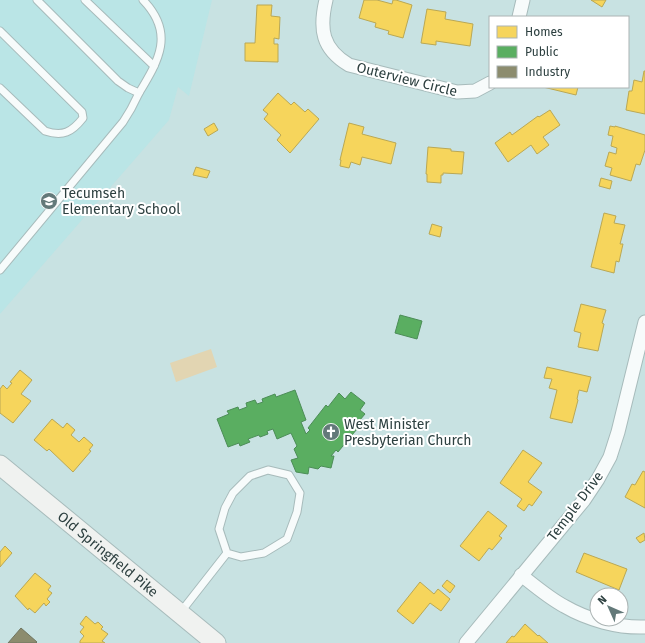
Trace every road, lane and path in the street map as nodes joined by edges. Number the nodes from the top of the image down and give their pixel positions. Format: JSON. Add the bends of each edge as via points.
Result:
{"nodes":[{"id":1,"x":37,"y":0,"type":"edge"},
{"id":2,"x":85,"y":0,"type":"edge"},
{"id":3,"x":143,"y":0,"type":"edge"},
{"id":4,"x":326,"y":0,"type":"edge"},
{"id":5,"x":523,"y":0,"type":"edge"},
{"id":6,"x":519,"y":16,"type":"edge"},
{"id":7,"x":0,"y":30,"type":"edge"},
{"id":8,"x":154,"y":66,"type":"junction"},
{"id":9,"x":489,"y":83,"type":"edge"},
{"id":10,"x":0,"y":88,"type":"edge"},
{"id":11,"x":139,"y":93,"type":"junction"},
{"id":12,"x":0,"y":270,"type":"edge"},
{"id":13,"x":645,"y":322,"type":"edge"},
{"id":14,"x":0,"y":465,"type":"edge"},
{"id":15,"x":227,"y":553,"type":"junction"},
{"id":16,"x":521,"y":575,"type":"junction"},
{"id":17,"x":180,"y":614,"type":"junction"},
{"id":18,"x":645,"y":627,"type":"edge"},
{"id":19,"x":216,"y":643,"type":"edge"},
{"id":20,"x":466,"y":643,"type":"edge"}],
"edges":[{"from":1,"to":11,"type":"lane","via":[[118,81]]},
{"from":2,"to":8,"type":"lane"},
{"from":3,"to":8,"type":"lane","via":[[156,15],[162,38]]},
{"from":4,"to":9,"type":"street","name":"Outerview Circle","via":[[322,23],[325,40],[336,55],[349,65],[457,92],[475,90]]},
{"from":5,"to":6,"type":"street"},
{"from":7,"to":10,"type":"lane","via":[[82,112],[83,118],[67,133],[53,134],[45,131]]},
{"from":8,"to":11,"type":"lane"},
{"from":11,"to":12,"type":"lane","via":[[132,109],[122,122]]},
{"from":13,"to":16,"type":"street","name":"Temple Drive","via":[[610,456],[584,500]]},
{"from":14,"to":17,"type":"street","name":"Old Springfield Pike"},
{"from":15,"to":15,"type":"lane","via":[[219,528],[233,493],[250,476],[268,470],[289,475],[300,493],[297,512],[287,538],[264,553],[241,557]]},
{"from":15,"to":17,"type":"lane"},
{"from":16,"to":18,"type":"street","via":[[563,606],[579,614],[623,626]]},
{"from":16,"to":20,"type":"street","name":"Temple Drive"},
{"from":17,"to":19,"type":"street","name":"Old Springfield Pike"}]}
